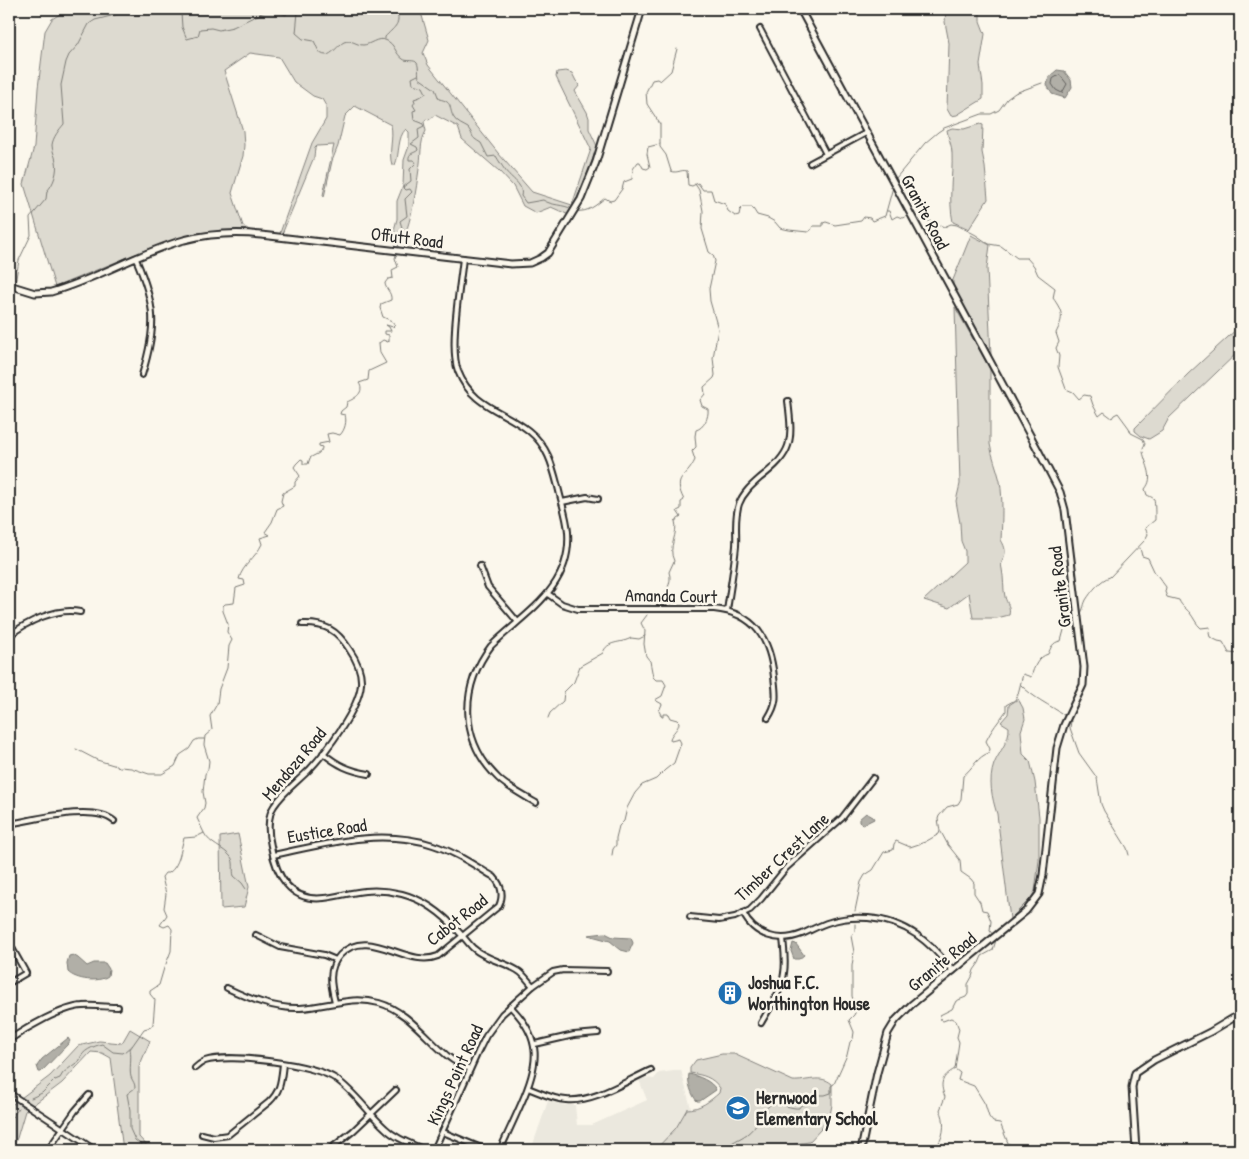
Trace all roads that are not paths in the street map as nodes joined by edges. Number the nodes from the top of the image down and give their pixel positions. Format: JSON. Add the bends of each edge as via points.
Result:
{"nodes":[{"id":1,"x":642,"y":9,"type":"edge"},
{"id":2,"x":800,"y":9,"type":"edge"},
{"id":3,"x":760,"y":29,"type":"dead end"},
{"id":4,"x":866,"y":133,"type":"junction"},
{"id":5,"x":826,"y":154,"type":"junction"},
{"id":6,"x":810,"y":163,"type":"dead end"},
{"id":7,"x":463,"y":258,"type":"junction"},
{"id":8,"x":136,"y":259,"type":"junction"},
{"id":9,"x":9,"y":285,"type":"edge"},
{"id":10,"x":142,"y":375,"type":"dead end"},
{"id":11,"x":788,"y":401,"type":"dead end"},
{"id":12,"x":598,"y":499,"type":"dead end"},
{"id":13,"x":562,"y":502,"type":"junction"},
{"id":14,"x":480,"y":566,"type":"dead end"},
{"id":15,"x":548,"y":594,"type":"junction"},
{"id":16,"x":726,"y":611,"type":"junction"},
{"id":17,"x":80,"y":612,"type":"dead end"},
{"id":18,"x":517,"y":622,"type":"junction"},
{"id":19,"x":302,"y":624,"type":"dead end"},
{"id":20,"x":9,"y":636,"type":"edge"},
{"id":21,"x":768,"y":718,"type":"dead end"},
{"id":22,"x":323,"y":753,"type":"junction"},
{"id":23,"x":368,"y":774,"type":"dead end"},
{"id":24,"x":873,"y":778,"type":"dead end"},
{"id":25,"x":536,"y":803,"type":"dead end"},
{"id":26,"x":114,"y":820,"type":"dead end"},
{"id":27,"x":9,"y":824,"type":"edge"},
{"id":28,"x":272,"y":855,"type":"junction"},
{"id":29,"x":471,"y":864,"type":"joint"},
{"id":30,"x":743,"y":914,"type":"junction"},
{"id":31,"x":690,"y":917,"type":"dead end"},
{"id":32,"x":256,"y":935,"type":"dead end"},
{"id":33,"x":463,"y":936,"type":"junction"},
{"id":34,"x":783,"y":938,"type":"junction"},
{"id":35,"x":9,"y":950,"type":"edge"},
{"id":36,"x":336,"y":960,"type":"junction"},
{"id":37,"x":607,"y":971,"type":"dead end"},
{"id":38,"x":953,"y":971,"type":"junction"},
{"id":39,"x":9,"y":983,"type":"edge"},
{"id":40,"x":533,"y":986,"type":"junction"},
{"id":41,"x":227,"y":988,"type":"dead end"},
{"id":42,"x":336,"y":1002,"type":"junction"},
{"id":43,"x":510,"y":1006,"type":"junction"},
{"id":44,"x":118,"y":1007,"type":"dead end"},
{"id":45,"x":1240,"y":1014,"type":"edge"},
{"id":46,"x":761,"y":1023,"type":"dead end"},
{"id":47,"x":598,"y":1033,"type":"dead end"},
{"id":48,"x":9,"y":1040,"type":"edge"},
{"id":49,"x":534,"y":1044,"type":"junction"},
{"id":50,"x":282,"y":1064,"type":"junction"},
{"id":51,"x":195,"y":1068,"type":"dead end"},
{"id":52,"x":470,"y":1069,"type":"junction"},
{"id":53,"x":651,"y":1070,"type":"dead end"},
{"id":54,"x":528,"y":1088,"type":"junction"},
{"id":55,"x":396,"y":1090,"type":"dead end"},
{"id":56,"x":9,"y":1093,"type":"edge"},
{"id":57,"x":89,"y":1095,"type":"dead end"},
{"id":58,"x":372,"y":1114,"type":"junction"},
{"id":59,"x":62,"y":1128,"type":"junction"},
{"id":60,"x":443,"y":1132,"type":"junction"},
{"id":61,"x":202,"y":1134,"type":"dead end"},
{"id":62,"x":48,"y":1150,"type":"edge"},
{"id":63,"x":95,"y":1150,"type":"edge"},
{"id":64,"x":328,"y":1150,"type":"edge"},
{"id":65,"x":425,"y":1150,"type":"edge"},
{"id":66,"x":434,"y":1150,"type":"edge"},
{"id":67,"x":486,"y":1150,"type":"edge"},
{"id":68,"x":500,"y":1150,"type":"edge"},
{"id":69,"x":861,"y":1150,"type":"edge"},
{"id":70,"x":1136,"y":1150,"type":"edge"}],
"edges":[{"from":1,"to":7,"type":"street","name":"Offutt Road","via":[[594,168],[574,211],[550,250],[534,262],[516,264]]},
{"from":2,"to":4,"type":"street","name":"Granite Road"},
{"from":3,"to":5,"type":"street"},
{"from":4,"to":5,"type":"street"},
{"from":4,"to":38,"type":"street","name":"Granite Road","via":[[1060,492],[1078,616],[1084,676],[1080,693],[1058,742],[1039,894],[1026,911]]},
{"from":5,"to":6,"type":"street"},
{"from":7,"to":8,"type":"street","name":"Offutt Road","via":[[233,234],[190,239]]},
{"from":7,"to":13,"type":"street","via":[[454,345],[459,372],[466,387],[478,400],[526,428],[541,443],[551,461]]},
{"from":8,"to":9,"type":"street","name":"Offutt Road","via":[[50,292],[35,293]]},
{"from":8,"to":10,"type":"street","via":[[149,293],[153,318],[151,345]]},
{"from":11,"to":16,"type":"street","via":[[791,436],[785,453],[774,468],[748,489],[738,506]]},
{"from":12,"to":13,"type":"street","via":[[587,497]]},
{"from":13,"to":15,"type":"street","via":[[568,531],[567,550],[562,569]]},
{"from":14,"to":18,"type":"street","via":[[488,587]]},
{"from":15,"to":16,"type":"street","name":"Amanda Court","via":[[562,604],[578,609]]},
{"from":15,"to":18,"type":"street"},
{"from":16,"to":21,"type":"street","name":"Amanda Court","via":[[750,622],[762,634],[769,649],[776,699],[775,708]]},
{"from":17,"to":20,"type":"street","via":[[42,617]]},
{"from":18,"to":25,"type":"street","via":[[491,646],[478,666],[470,688],[468,712],[475,745],[485,763],[505,784]]},
{"from":19,"to":22,"type":"street","name":"Mendoza Road","via":[[314,624],[337,633],[354,656],[360,676],[358,698]]},
{"from":22,"to":23,"type":"street","via":[[343,767]]},
{"from":22,"to":28,"type":"street","name":"Mendoza Road","via":[[272,810],[269,835]]},
{"from":24,"to":30,"type":"street","name":"Timber Crest Lane","via":[[842,818],[786,868],[761,899]]},
{"from":26,"to":27,"type":"street","via":[[101,814],[78,813]]},
{"from":28,"to":29,"type":"street","name":"Eustice Road","via":[[356,838],[382,837],[433,845]]},
{"from":28,"to":33,"type":"street","name":"Mendoza Road","via":[[283,882],[299,894],[315,899],[366,891],[402,894],[438,910]]},
{"from":29,"to":33,"type":"street","name":"Cabot Road","via":[[494,877],[503,898],[499,906]]},
{"from":30,"to":31,"type":"street","name":"Timber Crest Lane","via":[[719,920]]},
{"from":30,"to":34,"type":"street","via":[[757,931]]},
{"from":32,"to":36,"type":"street","via":[[280,946]]},
{"from":33,"to":36,"type":"street","name":"Cabot Road","via":[[433,958],[419,958],[366,945],[344,951]]},
{"from":33,"to":40,"type":"street","name":"Mendoza Road","via":[[473,948],[520,972]]},
{"from":34,"to":38,"type":"street","via":[[840,919],[881,920],[904,927],[922,938]]},
{"from":34,"to":46,"type":"street","via":[[784,977]]},
{"from":35,"to":39,"type":"street","via":[[12,948],[26,973]]},
{"from":36,"to":42,"type":"street","via":[[331,980]]},
{"from":37,"to":40,"type":"street","name":"Kings Point Road","via":[[557,970]]},
{"from":38,"to":69,"type":"street","name":"Granite Road","via":[[902,1013],[892,1026],[877,1073]]},
{"from":40,"to":43,"type":"street","name":"Kings Point Road"},
{"from":41,"to":42,"type":"street","via":[[277,1007],[299,1008]]},
{"from":42,"to":52,"type":"street","via":[[371,1001],[393,1009],[450,1058]]},
{"from":43,"to":49,"type":"street","via":[[526,1023]]},
{"from":43,"to":52,"type":"street","name":"Kings Point Road","via":[[486,1036]]},
{"from":44,"to":48,"type":"street","via":[[70,1008],[54,1013]]},
{"from":45,"to":70,"type":"street","via":[[1135,1073],[1132,1088]]},
{"from":47,"to":49,"type":"street"},
{"from":49,"to":54,"type":"street","via":[[535,1064]]},
{"from":50,"to":51,"type":"street","via":[[224,1059],[205,1062]]},
{"from":50,"to":58,"type":"street","via":[[327,1074],[343,1084]]},
{"from":50,"to":61,"type":"street","via":[[280,1086],[269,1102],[228,1135],[214,1137]]},
{"from":52,"to":60,"type":"street","name":"Kings Point Road"},
{"from":53,"to":54,"type":"street","via":[[594,1096],[575,1101],[549,1097]]},
{"from":54,"to":68,"type":"street"},
{"from":55,"to":58,"type":"street"},
{"from":56,"to":59,"type":"street"},
{"from":57,"to":59,"type":"street"},
{"from":58,"to":64,"type":"street"},
{"from":58,"to":65,"type":"street","via":[[392,1134]]},
{"from":59,"to":62,"type":"street"},
{"from":59,"to":63,"type":"street"},
{"from":60,"to":66,"type":"street","name":"Kings Point Road"},
{"from":60,"to":67,"type":"street"}]}
